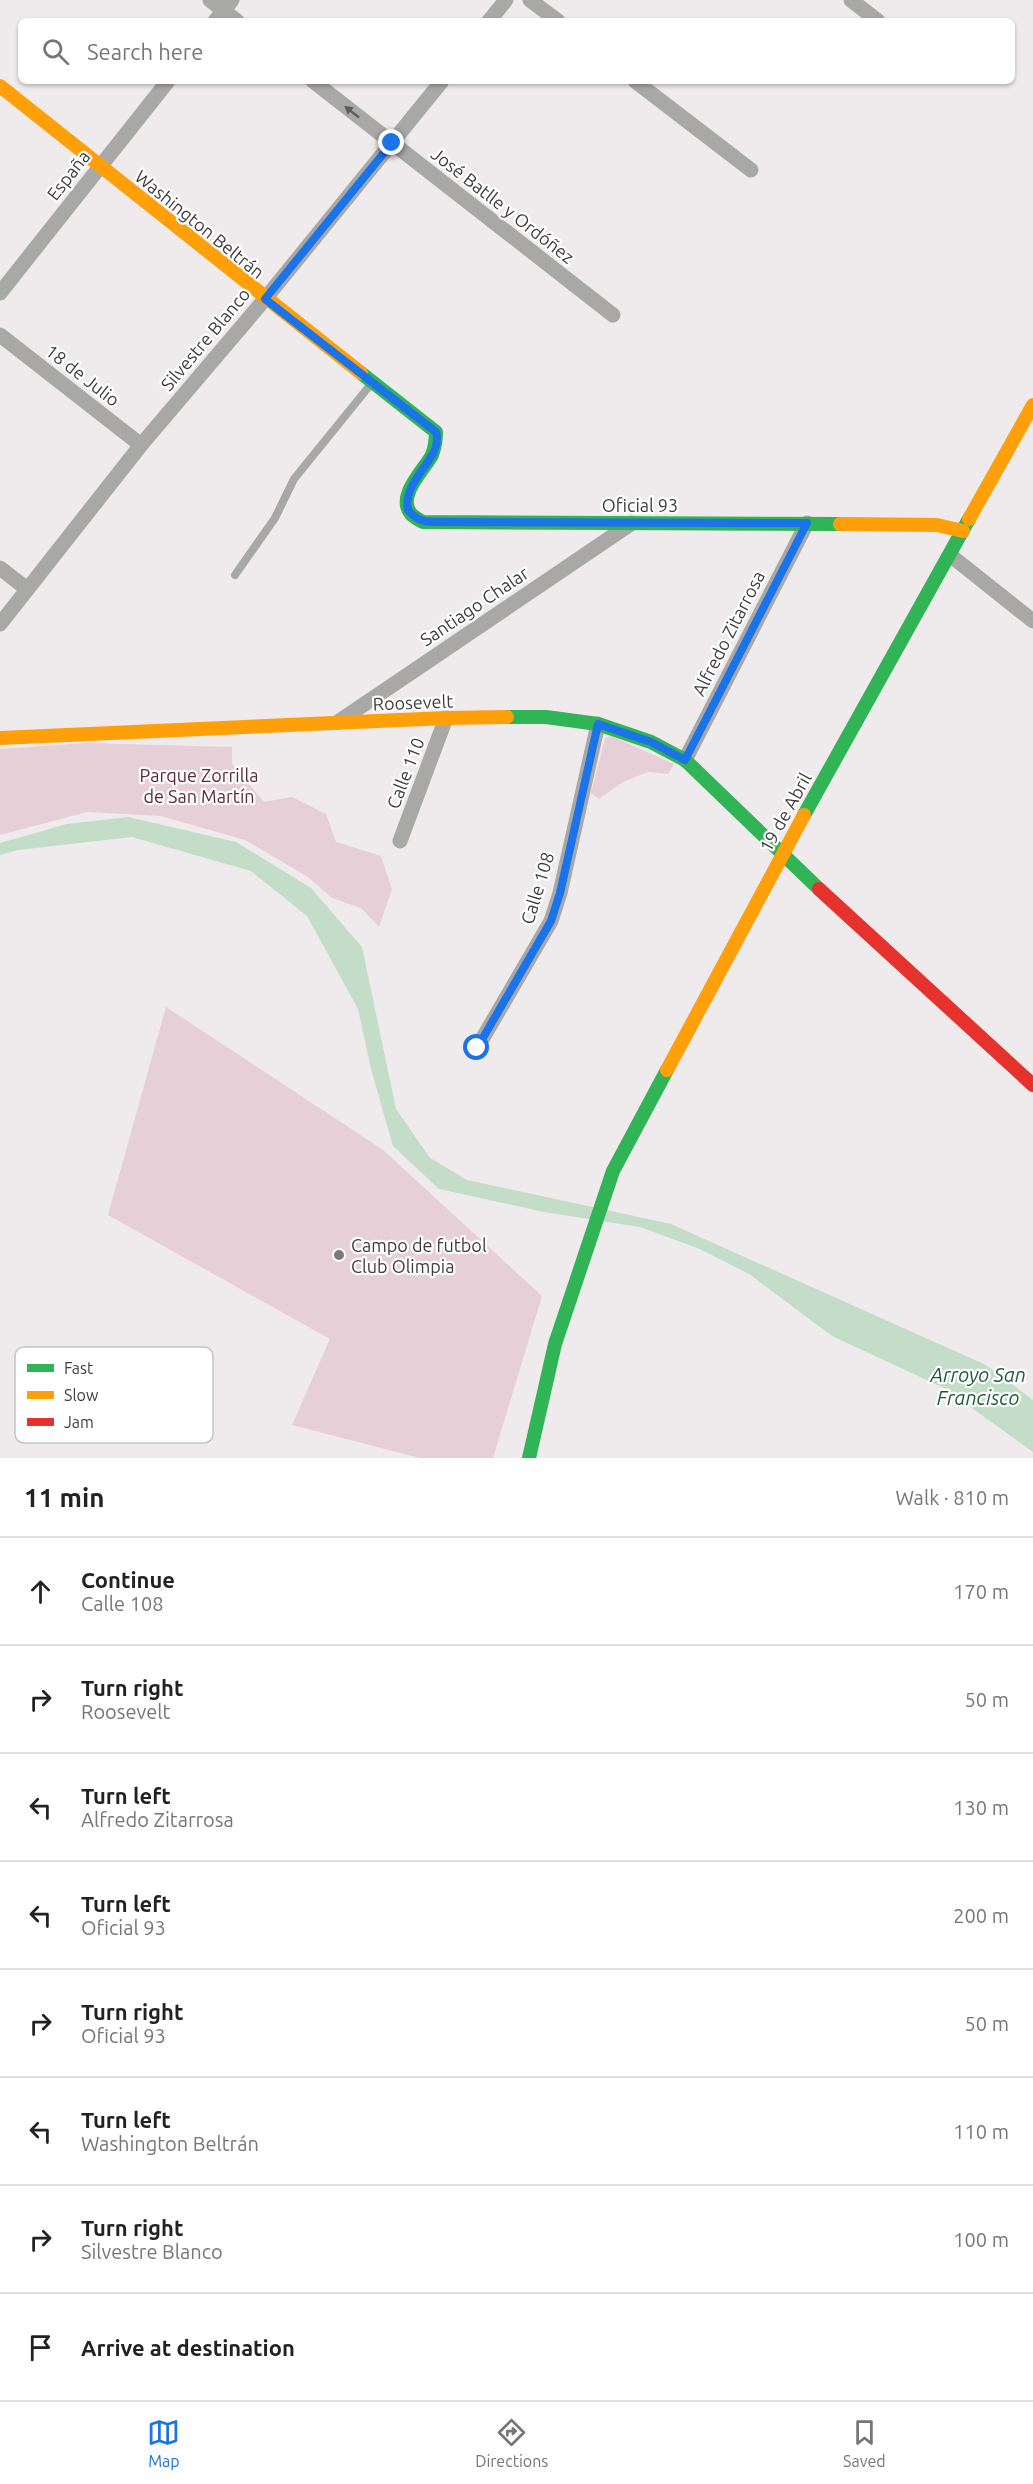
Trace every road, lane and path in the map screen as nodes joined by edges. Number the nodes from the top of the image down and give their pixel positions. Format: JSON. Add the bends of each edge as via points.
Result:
{"nodes":[{"id":1,"x":210,"y":0,"type":"edge"},
{"id":2,"x":506,"y":0,"type":"edge"},
{"id":3,"x":530,"y":0,"type":"edge"},
{"id":4,"x":851,"y":0,"type":"edge"},
{"id":5,"x":224,"y":10,"type":"edge"},
{"id":6,"x":491,"y":18,"type":"edge"},
{"id":7,"x":554,"y":18,"type":"edge"},
{"id":8,"x":874,"y":18,"type":"edge"},
{"id":9,"x":166,"y":84,"type":"edge"},
{"id":10,"x":317,"y":84,"type":"edge"},
{"id":11,"x":440,"y":84,"type":"edge"},
{"id":12,"x":639,"y":84,"type":"edge"},
{"id":13,"x":0,"y":86,"type":"edge"},
{"id":14,"x":392,"y":143,"type":"junction"},
{"id":15,"x":99,"y":167,"type":"junction"},
{"id":16,"x":751,"y":170,"type":"dead end"},
{"id":17,"x":0,"y":293,"type":"edge"},
{"id":18,"x":265,"y":299,"type":"junction"},
{"id":19,"x":613,"y":315,"type":"dead end"},
{"id":20,"x":0,"y":335,"type":"edge"},
{"id":21,"x":372,"y":382,"type":"junction"},
{"id":22,"x":1033,"y":405,"type":"edge"},
{"id":23,"x":436,"y":432,"type":"joint"},
{"id":24,"x":141,"y":446,"type":"junction"},
{"id":25,"x":632,"y":523,"type":"junction"},
{"id":26,"x":807,"y":523,"type":"junction"},
{"id":27,"x":963,"y":531,"type":"junction"},
{"id":28,"x":950,"y":555,"type":"junction"},
{"id":29,"x":0,"y":568,"type":"edge"},
{"id":30,"x":235,"y":575,"type":"dead end"},
{"id":31,"x":27,"y":590,"type":"junction"},
{"id":32,"x":1033,"y":621,"type":"edge"},
{"id":33,"x":0,"y":624,"type":"edge"},
{"id":34,"x":447,"y":718,"type":"junction"},
{"id":35,"x":338,"y":722,"type":"junction"},
{"id":36,"x":598,"y":724,"type":"junction"},
{"id":37,"x":0,"y":738,"type":"edge"},
{"id":38,"x":685,"y":760,"type":"junction"},
{"id":39,"x":400,"y":841,"type":"dead end"},
{"id":40,"x":782,"y":855,"type":"junction"},
{"id":41,"x":477,"y":1048,"type":"dead end"},
{"id":42,"x":1033,"y":1085,"type":"edge"},
{"id":43,"x":529,"y":1458,"type":"edge"}],
"edges":[{"from":1,"to":5,"type":"street"},
{"from":2,"to":6,"type":"street"},
{"from":3,"to":7,"type":"street"},
{"from":4,"to":8,"type":"street"},
{"from":9,"to":15,"type":"street","name":"España"},
{"from":14,"to":10,"type":"street","name":"José Batlle y Ordóñez","one_way":true},
{"from":11,"to":14,"type":"street","name":"Silvestre Blanco"},
{"from":12,"to":16,"type":"street"},
{"from":13,"to":15,"type":"street","name":"Washington Beltrán"},
{"from":14,"to":18,"type":"street","name":"Silvestre Blanco"},
{"from":14,"to":19,"type":"street","name":"José Batlle y Ordóñez"},
{"from":15,"to":17,"type":"street","name":"España"},
{"from":15,"to":18,"type":"street","name":"Washington Beltrán"},
{"from":18,"to":21,"type":"street","name":"Washington Beltrán"},
{"from":18,"to":24,"type":"street","name":"Silvestre Blanco"},
{"from":20,"to":24,"type":"street","name":"18 de Julio"},
{"from":21,"to":23,"type":"street","name":"Washington Beltrán"},
{"from":21,"to":30,"type":"lane","via":[[294,479],[275,518]]},
{"from":22,"to":27,"type":"street","name":"19 de Abril"},
{"from":23,"to":25,"type":"street","name":"Oficial 93","via":[[437,443],[430,459],[408,491],[406,501],[414,518],[423,522]]},
{"from":24,"to":31,"type":"street","name":"Silvestre Blanco"},
{"from":25,"to":26,"type":"street","name":"Oficial 93"},
{"from":25,"to":35,"type":"street","name":"Santiago Chalar"},
{"from":26,"to":27,"type":"street","name":"Oficial 93","via":[[937,525]]},
{"from":26,"to":38,"type":"street","name":"Alfredo Zitarrosa"},
{"from":27,"to":28,"type":"street","name":"19 de Abril"},
{"from":28,"to":32,"type":"street"},
{"from":28,"to":40,"type":"street","name":"19 de Abril"},
{"from":29,"to":31,"type":"street"},
{"from":31,"to":33,"type":"street","name":"Silvestre Blanco"},
{"from":34,"to":35,"type":"street","name":"Roosevelt"},
{"from":34,"to":36,"type":"street","name":"Roosevelt","via":[[546,717]]},
{"from":34,"to":39,"type":"street","name":"Calle 110"},
{"from":35,"to":37,"type":"street","name":"Roosevelt"},
{"from":36,"to":38,"type":"street","name":"Roosevelt","via":[[651,742]]},
{"from":36,"to":41,"type":"street","name":"Calle 108","via":[[551,921]]},
{"from":38,"to":40,"type":"street","name":"Roosevelt"},
{"from":40,"to":42,"type":"street","name":"Roosevelt"},
{"from":40,"to":43,"type":"street","name":"19 de Abril","via":[[613,1171],[555,1344]]}]}
